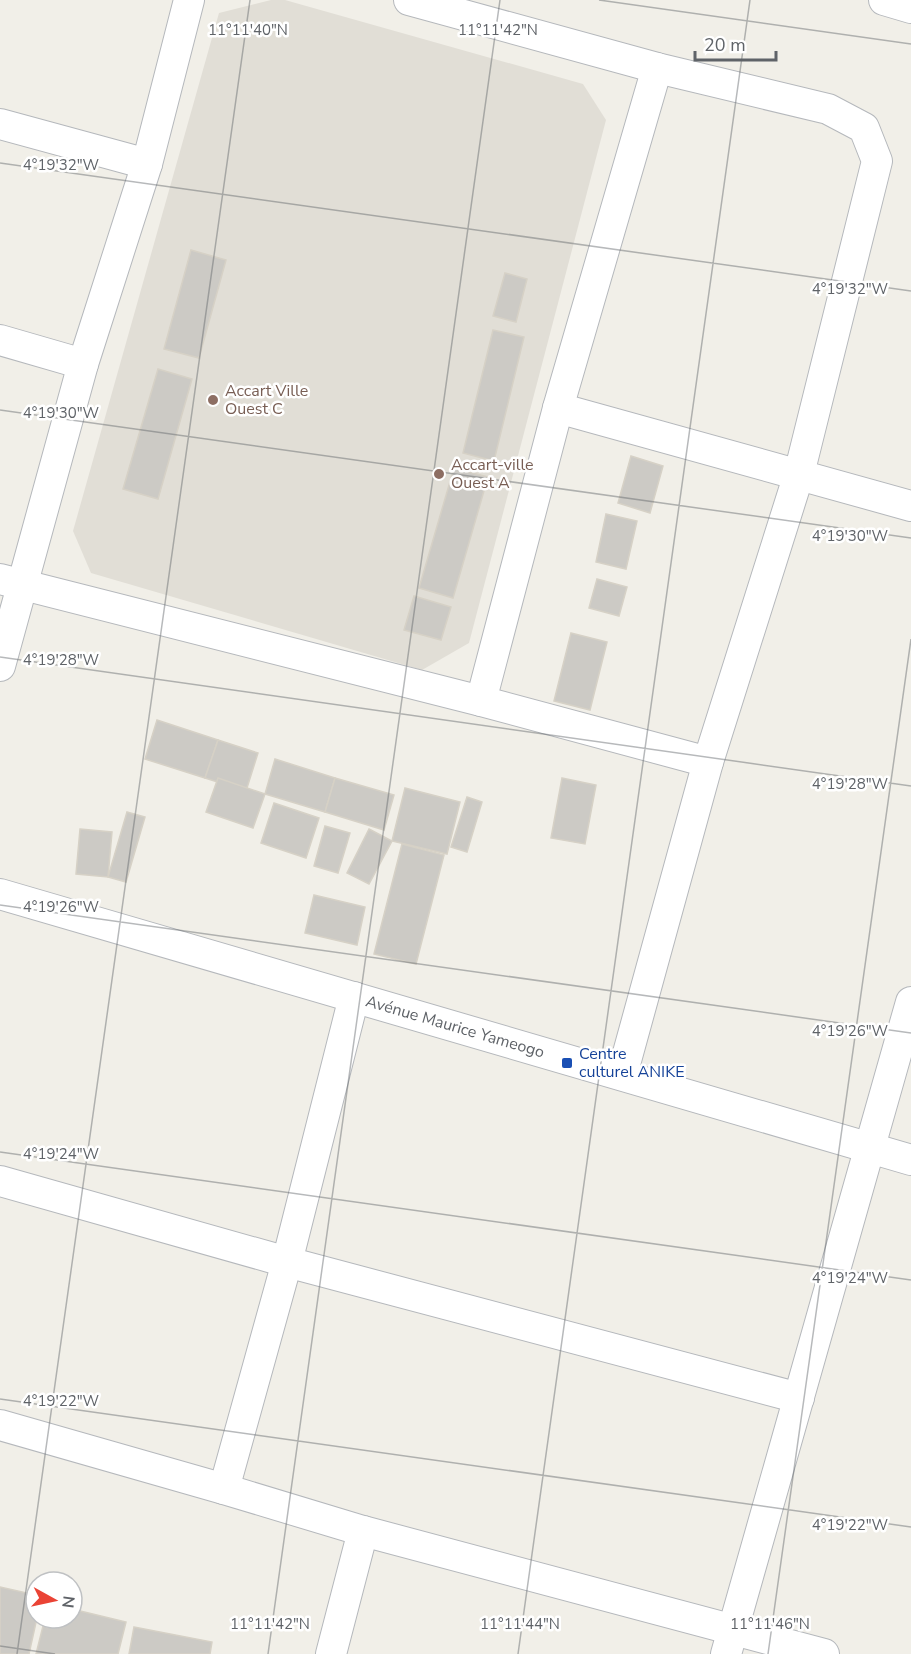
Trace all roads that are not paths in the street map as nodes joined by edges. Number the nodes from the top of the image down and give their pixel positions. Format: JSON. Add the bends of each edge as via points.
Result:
{"nodes":[{"id":1,"x":189,"y":0,"type":"edge"},
{"id":2,"x":409,"y":0,"type":"edge"},
{"id":3,"x":884,"y":0,"type":"edge"},
{"id":4,"x":911,"y":8,"type":"edge"},
{"id":5,"x":657,"y":68,"type":"junction"},
{"id":6,"x":0,"y":124,"type":"edge"},
{"id":7,"x":147,"y":164,"type":"junction"},
{"id":8,"x":0,"y":340,"type":"edge"},
{"id":9,"x":83,"y":364,"type":"junction"},
{"id":10,"x":558,"y":408,"type":"junction"},
{"id":11,"x":799,"y":474,"type":"junction"},
{"id":12,"x":911,"y":506,"type":"edge"},
{"id":13,"x":11,"y":582,"type":"edge"},
{"id":14,"x":0,"y":666,"type":"edge"},
{"id":15,"x":481,"y":701,"type":"junction"},
{"id":16,"x":708,"y":762,"type":"junction"},
{"id":17,"x":0,"y":894,"type":"edge"},
{"id":18,"x":354,"y":997,"type":"junction"},
{"id":19,"x":911,"y":1002,"type":"edge"},
{"id":20,"x":622,"y":1075,"type":"junction"},
{"id":21,"x":870,"y":1148,"type":"junction"},
{"id":22,"x":911,"y":1160,"type":"edge"},
{"id":23,"x":0,"y":1181,"type":"edge"},
{"id":24,"x":287,"y":1262,"type":"junction"},
{"id":25,"x":799,"y":1398,"type":"junction"},
{"id":26,"x":0,"y":1425,"type":"edge"},
{"id":27,"x":225,"y":1489,"type":"junction"},
{"id":28,"x":363,"y":1531,"type":"junction"},
{"id":29,"x":730,"y":1642,"type":"edge"},
{"id":30,"x":331,"y":1654,"type":"edge"},
{"id":31,"x":824,"y":1654,"type":"edge"}],
"edges":[{"from":1,"to":7,"type":"street"},
{"from":2,"to":5,"type":"street"},
{"from":3,"to":4,"type":"street"},
{"from":5,"to":10,"type":"street"},
{"from":5,"to":11,"type":"street","via":[[828,109],[864,128],[877,161]]},
{"from":6,"to":7,"type":"street"},
{"from":7,"to":9,"type":"street"},
{"from":8,"to":9,"type":"street"},
{"from":9,"to":13,"type":"street"},
{"from":10,"to":11,"type":"street"},
{"from":10,"to":15,"type":"street"},
{"from":11,"to":12,"type":"street"},
{"from":11,"to":16,"type":"street"},
{"from":13,"to":14,"type":"street"},
{"from":13,"to":15,"type":"street"},
{"from":15,"to":16,"type":"street"},
{"from":16,"to":20,"type":"street"},
{"from":17,"to":18,"type":"street","name":"Avénue Maurice Yameogo"},
{"from":18,"to":20,"type":"street","name":"Avénue Maurice Yameogo"},
{"from":18,"to":24,"type":"street"},
{"from":19,"to":21,"type":"street"},
{"from":20,"to":21,"type":"street","name":"Avénue Maurice Yameogo"},
{"from":21,"to":22,"type":"street","name":"Avénue Maurice Yameogo"},
{"from":21,"to":25,"type":"street"},
{"from":23,"to":24,"type":"street"},
{"from":24,"to":25,"type":"street"},
{"from":24,"to":27,"type":"street"},
{"from":25,"to":29,"type":"street"},
{"from":26,"to":27,"type":"street"},
{"from":27,"to":28,"type":"street"},
{"from":28,"to":29,"type":"street"},
{"from":28,"to":30,"type":"street"},
{"from":29,"to":31,"type":"street"}]}
